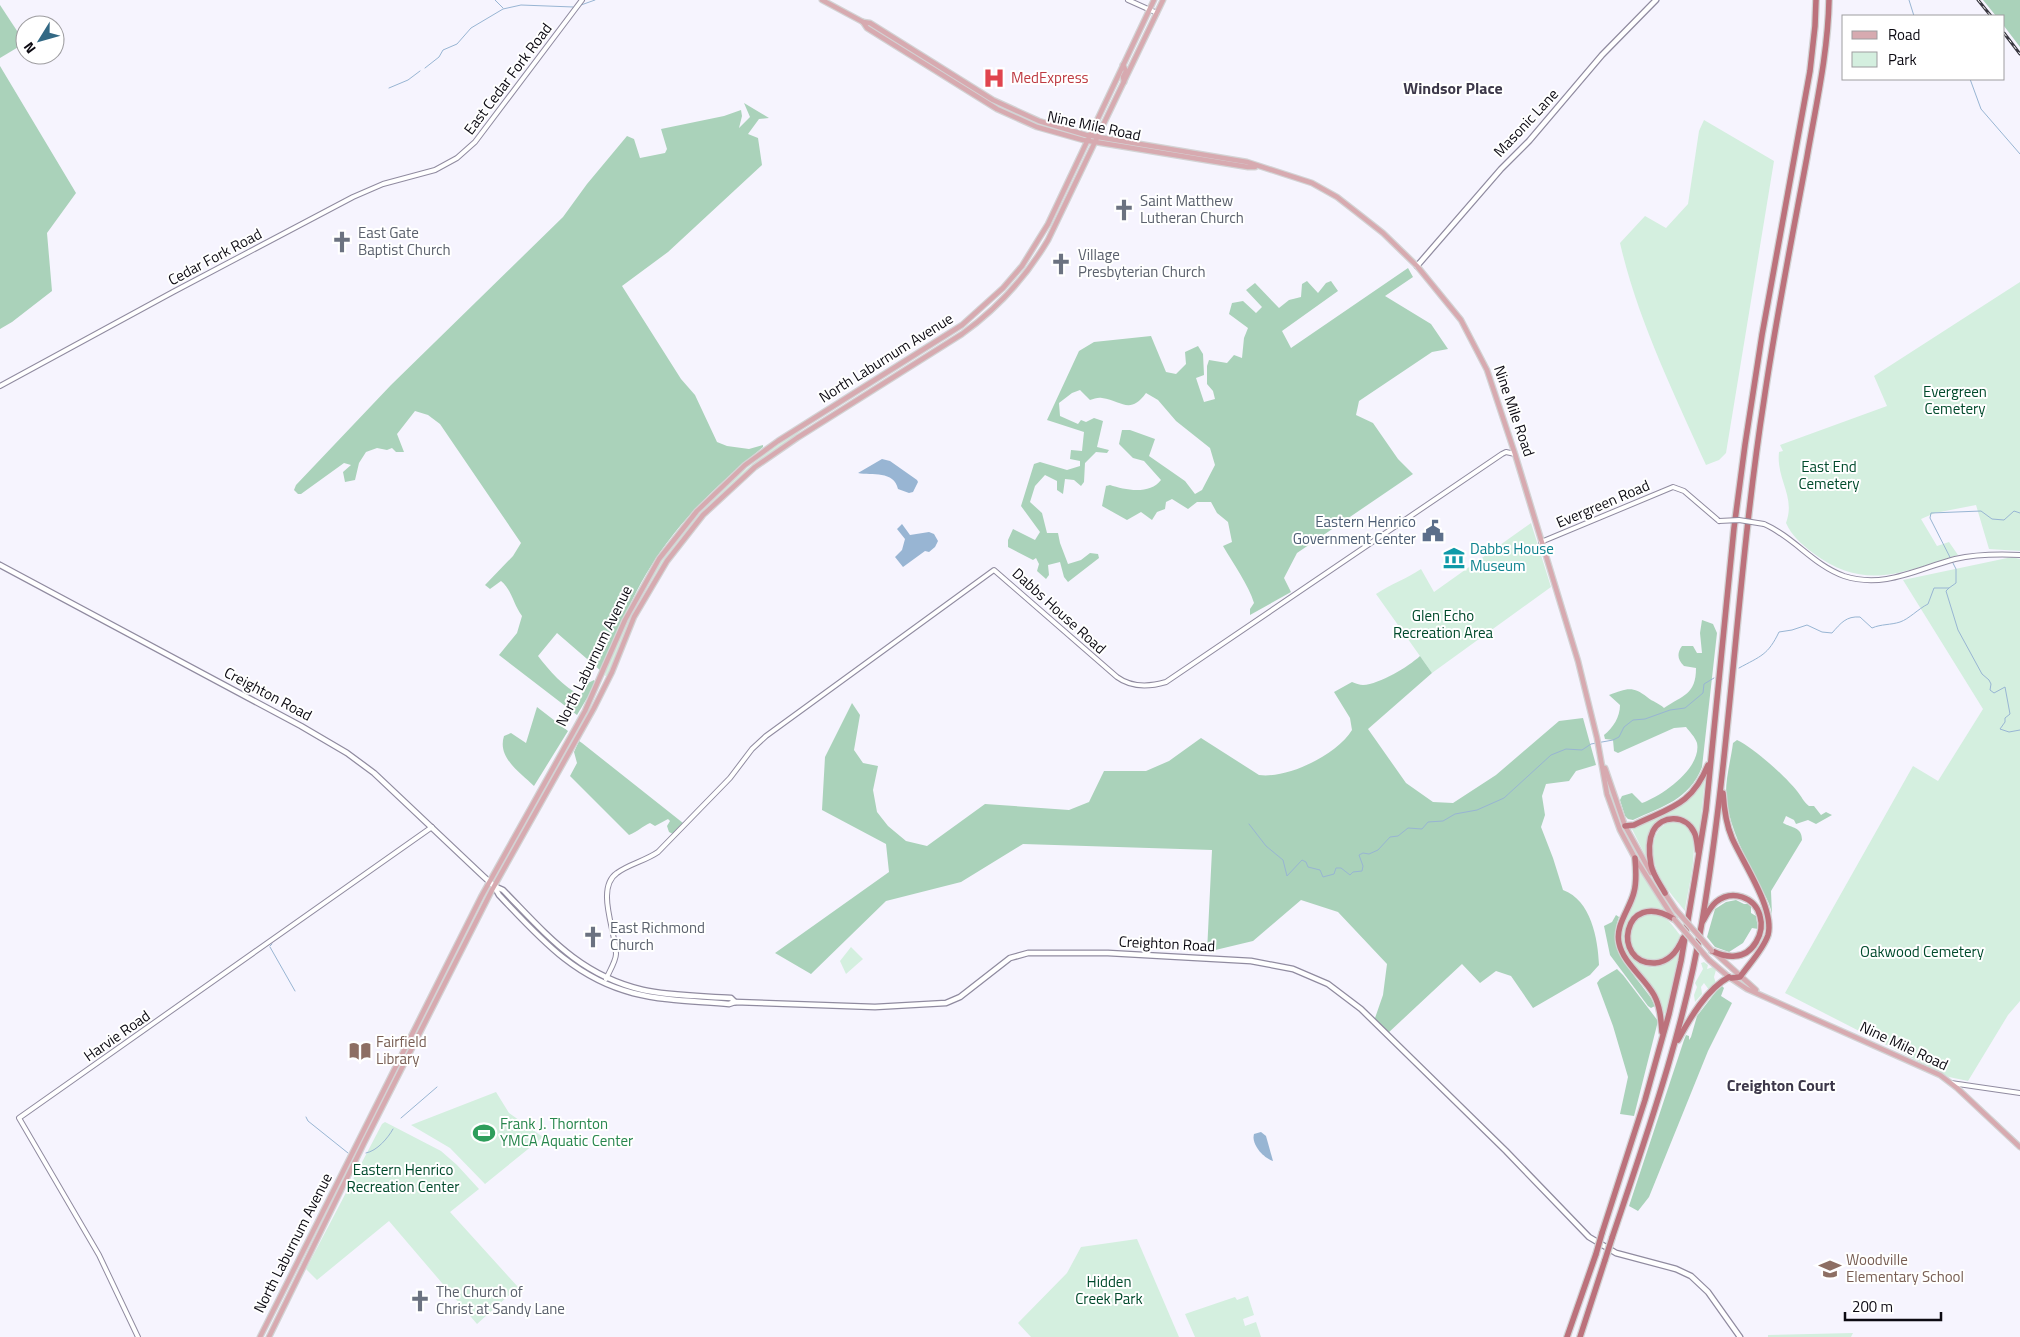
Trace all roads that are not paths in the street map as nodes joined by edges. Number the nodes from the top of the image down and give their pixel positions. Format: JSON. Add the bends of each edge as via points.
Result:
{"nodes":[{"id":1,"x":582,"y":0,"type":"edge"},
{"id":2,"x":822,"y":0,"type":"edge"},
{"id":3,"x":1128,"y":0,"type":"edge"},
{"id":4,"x":1154,"y":0,"type":"edge"},
{"id":5,"x":1163,"y":0,"type":"edge"},
{"id":6,"x":1656,"y":0,"type":"edge"},
{"id":7,"x":1816,"y":0,"type":"edge"},
{"id":8,"x":1829,"y":0,"type":"edge"},
{"id":9,"x":1149,"y":10,"type":"junction"},
{"id":10,"x":1156,"y":14,"type":"junction"},
{"id":11,"x":863,"y":22,"type":"junction"},
{"id":12,"x":1123,"y":65,"type":"junction"},
{"id":13,"x":1124,"y":82,"type":"junction"},
{"id":14,"x":1090,"y":136,"type":"junction"},
{"id":15,"x":1096,"y":139,"type":"junction"},
{"id":16,"x":1088,"y":141,"type":"junction"},
{"id":17,"x":447,"y":164,"type":"joint"},
{"id":18,"x":1417,"y":266,"type":"junction"},
{"id":19,"x":0,"y":386,"type":"edge"},
{"id":20,"x":1515,"y":454,"type":"junction"},
{"id":21,"x":1542,"y":542,"type":"junction"},
{"id":22,"x":2020,"y":555,"type":"edge"},
{"id":23,"x":0,"y":565,"type":"edge"},
{"id":24,"x":1710,"y":761,"type":"junction"},
{"id":25,"x":1602,"y":765,"type":"junction"},
{"id":26,"x":1722,"y":783,"type":"junction"},
{"id":27,"x":1625,"y":826,"type":"junction"},
{"id":28,"x":432,"y":827,"type":"junction"},
{"id":29,"x":1699,"y":855,"type":"junction"},
{"id":30,"x":1635,"y":858,"type":"junction"},
{"id":31,"x":489,"y":882,"type":"junction"},
{"id":32,"x":494,"y":886,"type":"junction"},
{"id":33,"x":1664,"y":893,"type":"junction"},
{"id":34,"x":1674,"y":918,"type":"junction"},
{"id":35,"x":1702,"y":922,"type":"junction"},
{"id":36,"x":1686,"y":934,"type":"junction"},
{"id":37,"x":1712,"y":951,"type":"junction"},
{"id":38,"x":1740,"y":977,"type":"junction"},
{"id":39,"x":1730,"y":978,"type":"junction"},
{"id":40,"x":606,"y":981,"type":"junction"},
{"id":41,"x":1760,"y":994,"type":"junction"},
{"id":42,"x":1662,"y":1037,"type":"junction"},
{"id":43,"x":1674,"y":1048,"type":"junction"},
{"id":44,"x":1951,"y":1082,"type":"junction"},
{"id":45,"x":2020,"y":1093,"type":"edge"},
{"id":46,"x":2020,"y":1147,"type":"edge"},
{"id":47,"x":138,"y":1337,"type":"edge"},
{"id":48,"x":260,"y":1337,"type":"edge"},
{"id":49,"x":268,"y":1337,"type":"edge"},
{"id":50,"x":1567,"y":1337,"type":"edge"},
{"id":51,"x":1580,"y":1337,"type":"edge"},
{"id":52,"x":1740,"y":1337,"type":"edge"}],
"edges":[{"from":1,"to":17,"type":"street","name":"East Cedar Fork Road","via":[[482,134]]},
{"from":2,"to":11,"type":"main road","name":"Nine Mile Road"},
{"from":3,"to":9,"type":"street"},
{"from":4,"to":9,"type":"main road","name":"North Laburnum Avenue"},
{"from":5,"to":10,"type":"main road","name":"North Laburnum Avenue"},
{"from":6,"to":18,"type":"main road","name":"Masonic Lane","via":[[1602,55]]},
{"from":7,"to":24,"type":"highway","via":[[1810,71],[1744,446]]},
{"from":8,"to":26,"type":"highway","via":[[1824,60],[1756,454]]},
{"from":9,"to":10,"type":"street"},
{"from":9,"to":12,"type":"main road","name":"North Laburnum Avenue"},
{"from":10,"to":13,"type":"main road","name":"North Laburnum Avenue"},
{"from":11,"to":14,"type":"main road","name":"Nine Mile Road","via":[[870,23],[1015,112]]},
{"from":11,"to":16,"type":"main road","name":"Nine Mile Road","via":[[867,28],[1003,112],[1045,130]]},
{"from":12,"to":13,"type":"main road","via":[[1126,71]]},
{"from":12,"to":14,"type":"main road","name":"North Laburnum Avenue"},
{"from":13,"to":15,"type":"main road","name":"North Laburnum Avenue"},
{"from":14,"to":15,"type":"main road","name":"Nine Mile Road"},
{"from":14,"to":16,"type":"main road","name":"North Laburnum Avenue"},
{"from":15,"to":16,"type":"main road","name":"Nine Mile Road"},
{"from":15,"to":18,"type":"main road","name":"Nine Mile Road","via":[[1232,159],[1299,178],[1330,193],[1383,233]]},
{"from":15,"to":32,"type":"main road","name":"North Laburnum Avenue","via":[[1042,250],[1022,279],[996,306],[962,334],[765,459],[726,492],[686,535],[643,599],[599,699]]},
{"from":16,"to":31,"type":"main road","name":"North Laburnum Avenue","via":[[1034,249],[988,304],[948,335],[767,448],[719,488],[679,532],[634,601],[584,711]]},
{"from":17,"to":19,"type":"street","name":"Cedar Fork Road","via":[[414,177],[383,184],[353,198]]},
{"from":18,"to":20,"type":"main road","name":"Nine Mile Road","via":[[1450,305],[1472,339],[1487,370]]},
{"from":20,"to":21,"type":"main road","name":"Nine Mile Road"},
{"from":20,"to":40,"type":"street","name":"Dabbs House Road","via":[[1502,454],[1171,679],[1155,685],[1138,686],[1117,677],[994,570],[766,736],[658,852],[609,880],[606,892],[616,955]]},
{"from":21,"to":22,"type":"street","name":"Evergreen Road","bridge":true,"via":[[1673,487],[1684,491],[1719,521],[1764,524],[1778,530],[1814,560],[1837,573],[1864,580],[1901,577],[1981,555]]},
{"from":21,"to":25,"type":"main road","name":"Nine Mile Road","via":[[1580,668]]},
{"from":23,"to":28,"type":"main road","name":"Creighton Road","via":[[326,740],[374,773]]},
{"from":24,"to":27,"type":"highway","via":[[1701,781],[1684,801],[1634,825]]},
{"from":24,"to":29,"type":"highway"},
{"from":25,"to":27,"type":"main road","name":"Nine Mile Road"},
{"from":25,"to":30,"type":"main road","name":"Nine Mile Road","via":[[1620,830]]},
{"from":26,"to":35,"type":"highway"},
{"from":26,"to":38,"type":"highway","via":[[1729,831],[1769,916],[1767,938]]},
{"from":27,"to":33,"type":"main road","name":"Nine Mile Road"},
{"from":28,"to":31,"type":"main road","name":"Creighton Road"},
{"from":28,"to":47,"type":"street","name":"Harvie Road","via":[[19,1118],[100,1255]]},
{"from":29,"to":33,"type":"highway","via":[[1694,832],[1686,823],[1671,819],[1658,825],[1650,838],[1650,853],[1652,869]]},
{"from":29,"to":36,"type":"highway"},
{"from":30,"to":34,"type":"main road","name":"Nine Mile Road"},
{"from":30,"to":42,"type":"highway","via":[[1635,890],[1619,929],[1619,944],[1656,999]]},
{"from":31,"to":32,"type":"main road","name":"Creighton Road"},
{"from":31,"to":48,"type":"main road","name":"North Laburnum Avenue"},
{"from":32,"to":40,"type":"main road","name":"Creighton Road","via":[[503,890],[569,956]]},
{"from":32,"to":40,"type":"main road","name":"Creighton Road","via":[[551,949],[569,963]]},
{"from":32,"to":49,"type":"main road","name":"North Laburnum Avenue"},
{"from":33,"to":37,"type":"main road","name":"Nine Mile Road","bridge":true},
{"from":34,"to":36,"type":"highway","via":[[1656,910],[1636,917],[1627,934],[1633,952],[1646,962],[1662,961],[1672,955]]},
{"from":34,"to":39,"type":"main road","name":"Nine Mile Road","bridge":true,"via":[[1709,960]]},
{"from":35,"to":37,"type":"highway","via":[[1715,902],[1730,896],[1747,899],[1759,914],[1759,935],[1750,950],[1735,956]]},
{"from":35,"to":43,"type":"highway"},
{"from":36,"to":42,"type":"highway"},
{"from":37,"to":38,"type":"main road","name":"Nine Mile Road"},
{"from":38,"to":39,"type":"highway"},
{"from":38,"to":41,"type":"main road","name":"Nine Mile Road"},
{"from":39,"to":41,"type":"main road","name":"Nine Mile Road"},
{"from":39,"to":43,"type":"highway","via":[[1722,981],[1701,1003]]},
{"from":40,"to":52,"type":"main road","name":"Creighton Road","via":[[646,990],[731,998],[736,1002],[872,1007],[946,1003],[960,997],[1010,958],[1028,953],[1114,953],[1251,961],[1309,975],[1350,999],[1443,1088],[1578,1226],[1616,1253],[1676,1269],[1697,1281]]},
{"from":41,"to":44,"type":"main road","name":"Nine Mile Road","via":[[1928,1068]]},
{"from":42,"to":50,"type":"highway","bridge":true,"via":[[1645,1100]]},
{"from":43,"to":51,"type":"highway","bridge":true},
{"from":44,"to":45,"type":"street"},
{"from":44,"to":46,"type":"main road","name":"Nine Mile Road"}]}
